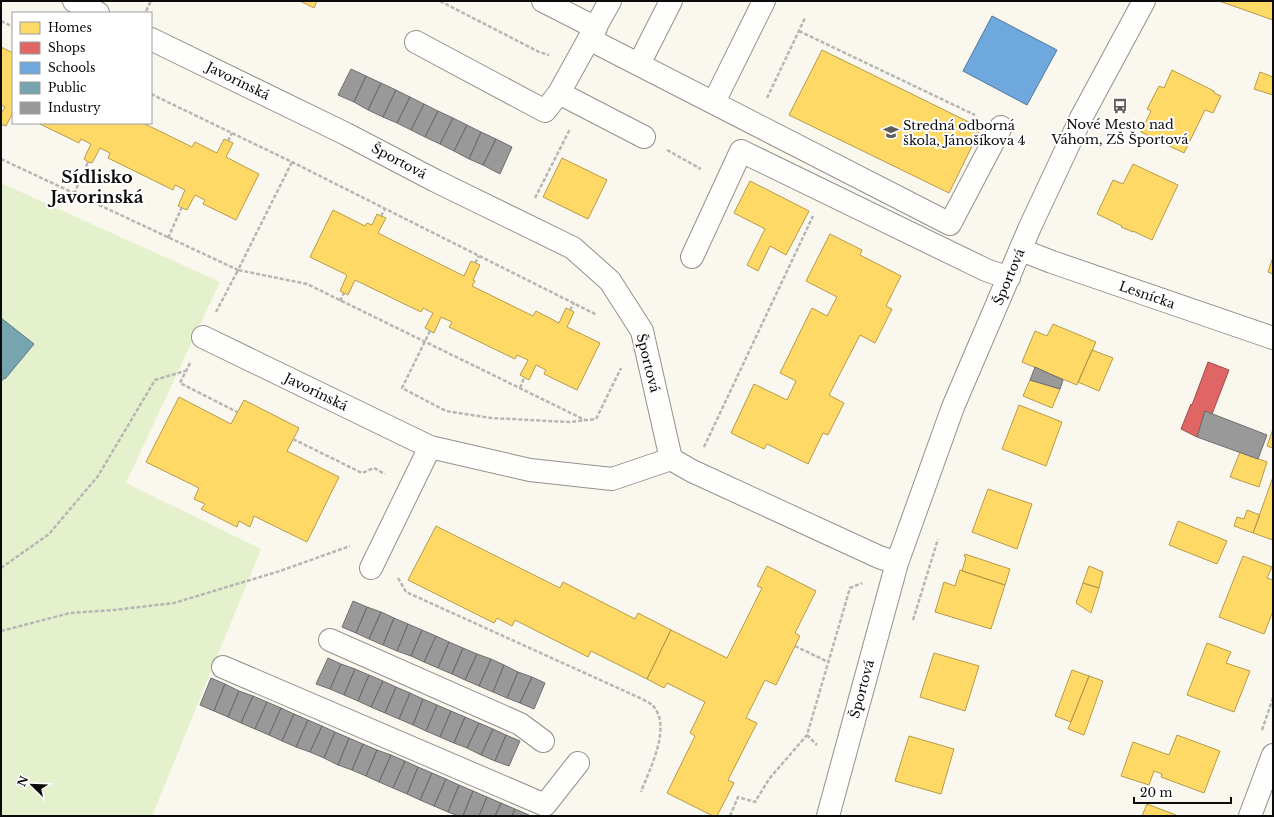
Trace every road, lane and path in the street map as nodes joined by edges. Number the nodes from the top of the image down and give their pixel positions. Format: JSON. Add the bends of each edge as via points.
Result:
{"nodes":[{"id":1,"x":74,"y":1,"type":"edge"},
{"id":2,"x":151,"y":1,"type":"edge"},
{"id":3,"x":543,"y":1,"type":"edge"},
{"id":4,"x":610,"y":1,"type":"edge"},
{"id":5,"x":671,"y":1,"type":"edge"},
{"id":6,"x":764,"y":1,"type":"edge"},
{"id":7,"x":1144,"y":1,"type":"edge"},
{"id":8,"x":96,"y":12,"type":"edge"},
{"id":9,"x":146,"y":12,"type":"edge"},
{"id":10,"x":805,"y":18,"type":"dead end"},
{"id":11,"x":1,"y":21,"type":"edge"},
{"id":12,"x":12,"y":26,"type":"edge"},
{"id":13,"x":799,"y":30,"type":"junction"},
{"id":14,"x":592,"y":33,"type":"junction"},
{"id":15,"x":152,"y":39,"type":"edge"},
{"id":16,"x":416,"y":42,"type":"dead end"},
{"id":17,"x":639,"y":64,"type":"junction"},
{"id":18,"x":559,"y":93,"type":"junction"},
{"id":19,"x":152,"y":94,"type":"edge"},
{"id":20,"x":714,"y":102,"type":"junction"},
{"id":21,"x":755,"y":124,"type":"junction"},
{"id":22,"x":1001,"y":127,"type":"joint"},
{"id":23,"x":232,"y":134,"type":"junction"},
{"id":24,"x":346,"y":134,"type":"joint"},
{"id":25,"x":644,"y":137,"type":"joint"},
{"id":26,"x":228,"y":141,"type":"dead end"},
{"id":27,"x":1,"y":159,"type":"edge"},
{"id":28,"x":88,"y":162,"type":"dead end"},
{"id":29,"x":292,"y":162,"type":"junction"},
{"id":30,"x":726,"y":183,"type":"junction"},
{"id":31,"x":824,"y":192,"type":"junction"},
{"id":32,"x":74,"y":194,"type":"junction"},
{"id":33,"x":182,"y":207,"type":"dead end"},
{"id":34,"x":385,"y":209,"type":"junction"},
{"id":35,"x":381,"y":216,"type":"dead end"},
{"id":36,"x":168,"y":238,"type":"junction"},
{"id":37,"x":1021,"y":250,"type":"junction"},
{"id":38,"x":479,"y":256,"type":"junction"},
{"id":39,"x":692,"y":257,"type":"dead end"},
{"id":40,"x":475,"y":263,"type":"dead end"},
{"id":41,"x":238,"y":270,"type":"junction"},
{"id":42,"x":1009,"y":278,"type":"junction"},
{"id":43,"x":344,"y":293,"type":"dead end"},
{"id":44,"x":340,"y":301,"type":"junction"},
{"id":45,"x":574,"y":303,"type":"junction"},
{"id":46,"x":570,"y":310,"type":"dead end"},
{"id":47,"x":602,"y":317,"type":"dead end"},
{"id":48,"x":430,"y":331,"type":"dead end"},
{"id":49,"x":203,"y":337,"type":"junction"},
{"id":50,"x":1273,"y":338,"type":"edge"},
{"id":51,"x":425,"y":342,"type":"junction"},
{"id":52,"x":622,"y":364,"type":"dead end"},
{"id":53,"x":186,"y":371,"type":"junction"},
{"id":54,"x":524,"y":378,"type":"dead end"},
{"id":55,"x":520,"y":388,"type":"junction"},
{"id":56,"x":238,"y":412,"type":"dead end"},
{"id":57,"x":586,"y":420,"type":"junction"},
{"id":58,"x":293,"y":439,"type":"dead end"},
{"id":59,"x":430,"y":448,"type":"junction"},
{"id":60,"x":671,"y":459,"type":"junction"},
{"id":61,"x":692,"y":471,"type":"junction"},
{"id":62,"x":411,"y":486,"type":"junction"},
{"id":63,"x":390,"y":531,"type":"junction"},
{"id":64,"x":940,"y":532,"type":"dead end"},
{"id":65,"x":888,"y":560,"type":"junction"},
{"id":66,"x":373,"y":566,"type":"joint"},
{"id":67,"x":1,"y":568,"type":"edge"},
{"id":68,"x":912,"y":621,"type":"dead end"},
{"id":69,"x":1,"y":631,"type":"edge"},
{"id":70,"x":330,"y":640,"type":"dead end"},
{"id":71,"x":795,"y":646,"type":"dead end"},
{"id":72,"x":828,"y":662,"type":"junction"},
{"id":73,"x":223,"y":667,"type":"dead end"},
{"id":74,"x":807,"y":735,"type":"junction"},
{"id":75,"x":543,"y":741,"type":"dead end"},
{"id":76,"x":820,"y":748,"type":"dead end"},
{"id":77,"x":1273,"y":755,"type":"edge"},
{"id":78,"x":578,"y":763,"type":"dead end"},
{"id":79,"x":640,"y":792,"type":"dead end"},
{"id":80,"x":730,"y":816,"type":"edge"},
{"id":81,"x":828,"y":816,"type":"edge"},
{"id":82,"x":1250,"y":816,"type":"edge"}],
"edges":[{"from":1,"to":8,"type":"street"},
{"from":2,"to":9,"type":"path"},
{"from":3,"to":14,"type":"street"},
{"from":4,"to":14,"type":"street"},
{"from":5,"to":17,"type":"street"},
{"from":6,"to":20,"type":"street"},
{"from":7,"to":37,"type":"street","name":"Športová","via":[[1081,118]]},
{"from":10,"to":13,"type":"path"},
{"from":11,"to":12,"type":"path"},
{"from":13,"to":21,"type":"path"},
{"from":13,"to":22,"type":"path"},
{"from":14,"to":17,"type":"street"},
{"from":14,"to":18,"type":"street"},
{"from":15,"to":24,"type":"street","name":"Javorinská"},
{"from":16,"to":18,"type":"street","via":[[545,111]]},
{"from":17,"to":20,"type":"street"},
{"from":18,"to":25,"type":"street"},
{"from":19,"to":23,"type":"path"},
{"from":20,"to":21,"type":"street"},
{"from":21,"to":22,"type":"street","via":[[950,224]]},
{"from":23,"to":26,"type":"path"},
{"from":23,"to":29,"type":"path"},
{"from":24,"to":60,"type":"street","name":"Športová","via":[[573,248],[610,281],[642,331]]},
{"from":25,"to":30,"type":"path"},
{"from":27,"to":32,"type":"path"},
{"from":28,"to":32,"type":"path"},
{"from":29,"to":34,"type":"path"},
{"from":29,"to":41,"type":"path"},
{"from":30,"to":31,"type":"street","via":[[741,151]]},
{"from":30,"to":39,"type":"street"},
{"from":31,"to":42,"type":"street","via":[[986,270]]},
{"from":31,"to":61,"type":"path"},
{"from":32,"to":36,"type":"path"},
{"from":33,"to":36,"type":"path"},
{"from":34,"to":35,"type":"path"},
{"from":34,"to":38,"type":"path"},
{"from":36,"to":41,"type":"path"},
{"from":37,"to":42,"type":"street","name":"Športová"},
{"from":37,"to":50,"type":"street","name":"Lesnícka"},
{"from":38,"to":40,"type":"path"},
{"from":38,"to":45,"type":"path"},
{"from":41,"to":44,"type":"path","via":[[307,284]]},
{"from":41,"to":49,"type":"path"},
{"from":42,"to":65,"type":"street","name":"Športová"},
{"from":43,"to":44,"type":"path"},
{"from":44,"to":51,"type":"path"},
{"from":45,"to":46,"type":"path"},
{"from":45,"to":47,"type":"path"},
{"from":48,"to":51,"type":"path"},
{"from":49,"to":53,"type":"path"},
{"from":49,"to":59,"type":"street","name":"Javorinská"},
{"from":51,"to":55,"type":"path"},
{"from":51,"to":57,"type":"path","via":[[402,388],[446,411],[491,418],[569,422]]},
{"from":52,"to":57,"type":"path","via":[[596,419]]},
{"from":53,"to":56,"type":"path","via":[[180,383]]},
{"from":53,"to":67,"type":"path","via":[[155,380],[98,476],[49,534]]},
{"from":54,"to":55,"type":"path"},
{"from":55,"to":57,"type":"path"},
{"from":58,"to":62,"type":"path","via":[[362,473],[374,468]]},
{"from":59,"to":60,"type":"street","name":"Javorinská","via":[[530,470],[612,479]]},
{"from":59,"to":62,"type":"street"},
{"from":60,"to":61,"type":"street"},
{"from":61,"to":65,"type":"street"},
{"from":62,"to":63,"type":"street"},
{"from":63,"to":66,"type":"street"},
{"from":63,"to":69,"type":"path","via":[[280,571],[174,603],[70,613]]},
{"from":64,"to":68,"type":"path"},
{"from":65,"to":72,"type":"path","via":[[873,578],[850,588]]},
{"from":65,"to":81,"type":"street","name":"Športová"},
{"from":66,"to":79,"type":"path","via":[[396,576],[406,592],[652,705],[659,717],[660,741]]},
{"from":70,"to":75,"type":"street","via":[[520,724]]},
{"from":71,"to":72,"type":"path"},
{"from":72,"to":74,"type":"path"},
{"from":73,"to":78,"type":"street","via":[[545,805]]},
{"from":74,"to":76,"type":"path"},
{"from":74,"to":80,"type":"path","via":[[769,779],[755,802],[738,797]]},
{"from":77,"to":82,"type":"street"}]}
